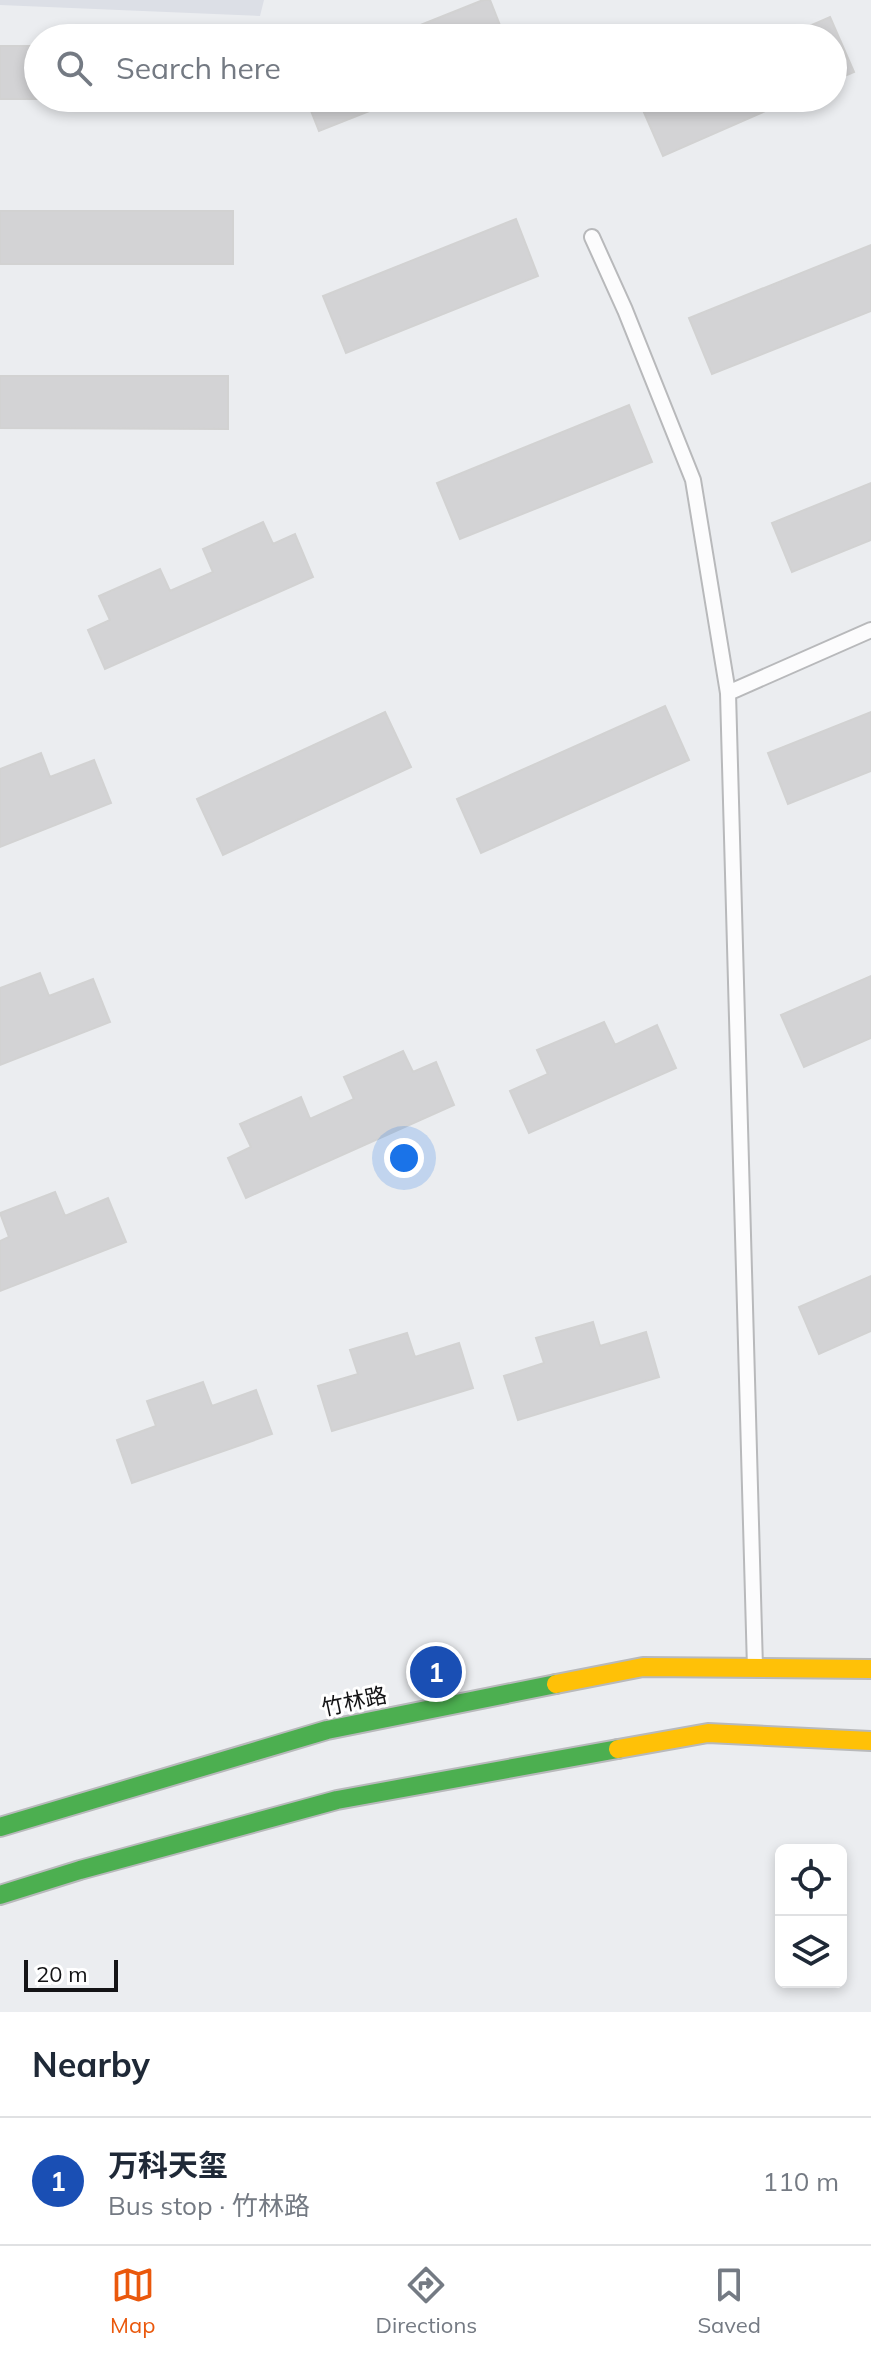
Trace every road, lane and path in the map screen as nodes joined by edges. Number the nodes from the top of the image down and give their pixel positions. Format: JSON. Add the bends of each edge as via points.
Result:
{"nodes":[{"id":1,"x":592,"y":237,"type":"dead end"},
{"id":2,"x":871,"y":630,"type":"edge"},
{"id":3,"x":728,"y":693,"type":"junction"},
{"id":4,"x":755,"y":1668,"type":"junction"},
{"id":5,"x":871,"y":1669,"type":"edge"},
{"id":6,"x":871,"y":1741,"type":"edge"},
{"id":7,"x":0,"y":1827,"type":"edge"},
{"id":8,"x":0,"y":1895,"type":"edge"}],
"edges":[{"from":1,"to":3,"type":"lane","via":[[693,480]]},
{"from":2,"to":3,"type":"lane"},
{"from":3,"to":4,"type":"lane"},
{"from":4,"to":5,"type":"main road","name":"竹林路"},
{"from":4,"to":7,"type":"main road","name":"竹林路","via":[[643,1667],[327,1730]]},
{"from":6,"to":8,"type":"main road","via":[[708,1733],[337,1800]]}]}
